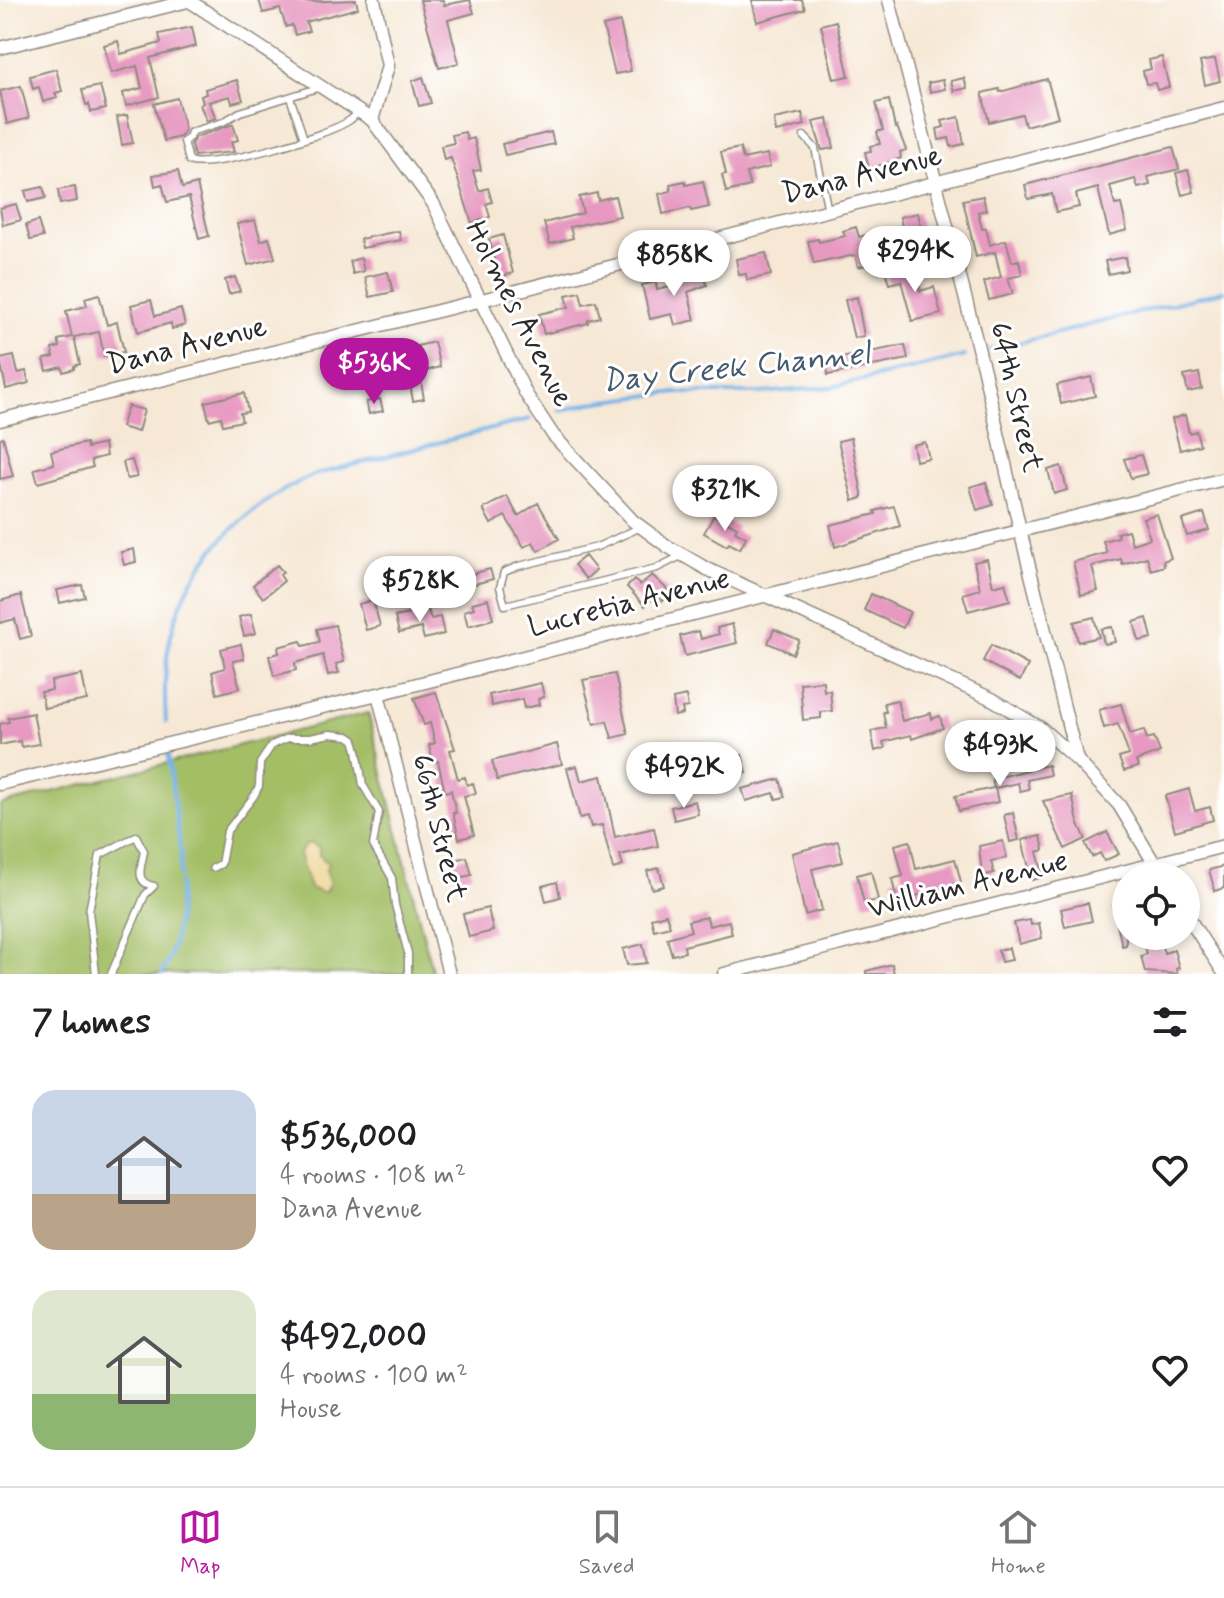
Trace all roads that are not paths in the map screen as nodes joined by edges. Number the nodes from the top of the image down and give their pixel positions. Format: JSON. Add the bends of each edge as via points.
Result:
{"nodes":[{"id":1,"x":190,"y":0,"type":"edge"},
{"id":2,"x":374,"y":0,"type":"edge"},
{"id":3,"x":889,"y":0,"type":"edge"},
{"id":4,"x":0,"y":48,"type":"edge"},
{"id":5,"x":321,"y":87,"type":"junction"},
{"id":6,"x":290,"y":97,"type":"junction"},
{"id":7,"x":1224,"y":108,"type":"edge"},
{"id":8,"x":359,"y":111,"type":"junction"},
{"id":9,"x":372,"y":120,"type":"junction"},
{"id":10,"x":804,"y":136,"type":"dead end"},
{"id":11,"x":304,"y":139,"type":"junction"},
{"id":12,"x":935,"y":184,"type":"junction"},
{"id":13,"x":828,"y":211,"type":"junction"},
{"id":14,"x":482,"y":300,"type":"junction"},
{"id":15,"x":0,"y":420,"type":"edge"},
{"id":16,"x":1224,"y":479,"type":"edge"},
{"id":17,"x":641,"y":527,"type":"junction"},
{"id":18,"x":1020,"y":530,"type":"junction"},
{"id":19,"x":683,"y":555,"type":"junction"},
{"id":20,"x":764,"y":596,"type":"junction"},
{"id":21,"x":378,"y":694,"type":"junction"},
{"id":22,"x":1077,"y":760,"type":"junction"},
{"id":23,"x":0,"y":784,"type":"edge"},
{"id":24,"x":1224,"y":846,"type":"edge"},
{"id":25,"x":1153,"y":862,"type":"edge"},
{"id":26,"x":1162,"y":862,"type":"edge"},
{"id":27,"x":213,"y":868,"type":"dead end"},
{"id":28,"x":1112,"y":875,"type":"edge"},
{"id":29,"x":1200,"y":936,"type":"edge"},
{"id":30,"x":1224,"y":973,"type":"edge"},
{"id":31,"x":96,"y":974,"type":"edge"},
{"id":32,"x":111,"y":974,"type":"edge"},
{"id":33,"x":408,"y":974,"type":"edge"},
{"id":34,"x":449,"y":974,"type":"edge"},
{"id":35,"x":724,"y":974,"type":"edge"}],
"edges":[{"from":1,"to":4,"type":"street"},
{"from":1,"to":5,"type":"street","name":"Holmes Avenue"},
{"from":2,"to":9,"type":"street","via":[[388,66]]},
{"from":3,"to":12,"type":"street","name":"64th Street"},
{"from":5,"to":6,"type":"lane"},
{"from":5,"to":8,"type":"street","name":"Holmes Avenue"},
{"from":6,"to":11,"type":"lane"},
{"from":6,"to":11,"type":"lane","via":[[191,132],[184,141],[189,161],[216,163]]},
{"from":7,"to":12,"type":"street","name":"Dana Avenue"},
{"from":8,"to":9,"type":"street","name":"Holmes Avenue"},
{"from":8,"to":11,"type":"lane","via":[[349,121]]},
{"from":9,"to":14,"type":"street","name":"Holmes Avenue","via":[[433,203]]},
{"from":10,"to":13,"type":"lane","via":[[815,148]]},
{"from":12,"to":13,"type":"street","name":"Dana Avenue"},
{"from":12,"to":18,"type":"street","name":"64th Street"},
{"from":13,"to":14,"type":"street","name":"Dana Avenue"},
{"from":14,"to":15,"type":"street","name":"Dana Avenue"},
{"from":14,"to":17,"type":"street","name":"Holmes Avenue","via":[[526,394],[553,435]]},
{"from":16,"to":18,"type":"street","name":"Lucretia Avenue"},
{"from":17,"to":19,"type":"street","name":"Holmes Avenue"},
{"from":17,"to":19,"type":"lane","via":[[597,547],[504,572],[500,587],[505,605],[657,568]]},
{"from":18,"to":20,"type":"street","name":"Lucretia Avenue"},
{"from":18,"to":22,"type":"street","name":"64th Street"},
{"from":19,"to":20,"type":"street","name":"Holmes Avenue"},
{"from":20,"to":21,"type":"street","name":"Lucretia Avenue"},
{"from":20,"to":22,"type":"street","name":"Holmes Avenue","via":[[992,699],[1042,729]]},
{"from":21,"to":23,"type":"street","name":"Lucretia Avenue"},
{"from":21,"to":34,"type":"street","name":"66th Street"},
{"from":22,"to":25,"type":"street","name":"Holmes Avenue","via":[[1119,805]]},
{"from":24,"to":26,"type":"street","name":"William Avenue"},
{"from":27,"to":33,"type":"lane","via":[[221,864],[227,831],[259,786],[260,763],[272,745],[288,738],[348,736],[354,740],[363,785],[379,812],[373,845],[392,878]]},
{"from":28,"to":35,"type":"street","name":"William Avenue"},
{"from":29,"to":30,"type":"street"},
{"from":31,"to":32,"type":"lane","via":[[89,911],[100,855],[136,836],[144,851],[141,879],[154,886],[145,895]]}]}
